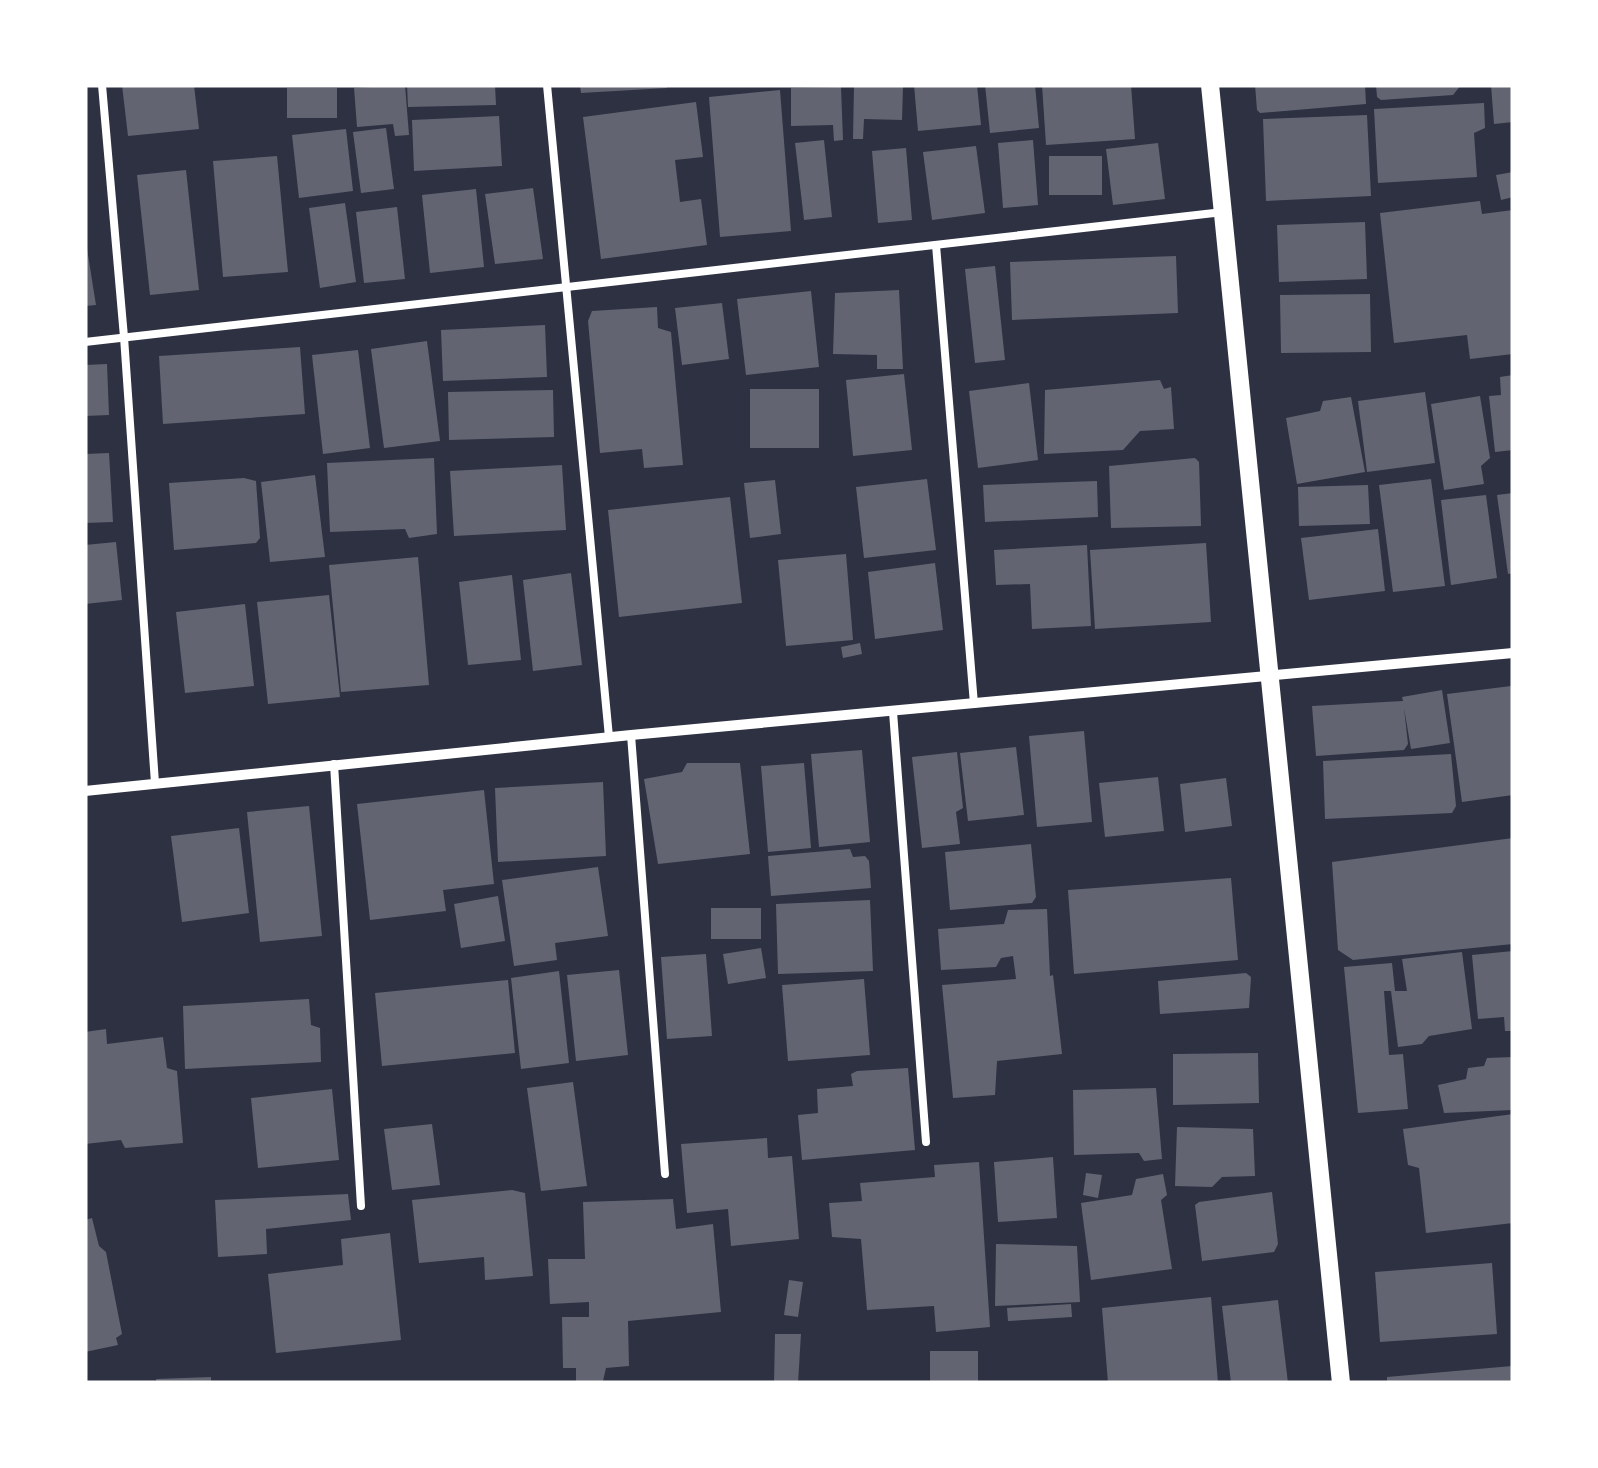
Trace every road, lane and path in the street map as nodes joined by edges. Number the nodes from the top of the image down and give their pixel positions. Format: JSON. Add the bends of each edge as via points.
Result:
{"nodes":[{"id":1,"x":102,"y":85,"type":"edge"},
{"id":2,"x":548,"y":85,"type":"edge"},
{"id":3,"x":1210,"y":85,"type":"edge"},
{"id":4,"x":1222,"y":212,"type":"junction"},
{"id":5,"x":936,"y":245,"type":"junction"},
{"id":6,"x":565,"y":286,"type":"junction"},
{"id":7,"x":124,"y":337,"type":"junction"},
{"id":8,"x":85,"y":342,"type":"edge"},
{"id":9,"x":1513,"y":653,"type":"edge"},
{"id":10,"x":1269,"y":678,"type":"junction"},
{"id":11,"x":974,"y":704,"type":"junction"},
{"id":12,"x":893,"y":712,"type":"junction"},
{"id":13,"x":631,"y":735,"type":"junction"},
{"id":14,"x":609,"y":737,"type":"junction"},
{"id":15,"x":334,"y":764,"type":"junction"},
{"id":16,"x":155,"y":784,"type":"junction"},
{"id":17,"x":85,"y":790,"type":"edge"},
{"id":18,"x":926,"y":1142,"type":"dead end"},
{"id":19,"x":665,"y":1174,"type":"dead end"},
{"id":20,"x":361,"y":1206,"type":"dead end"},
{"id":21,"x":1341,"y":1383,"type":"edge"}],
"edges":[{"from":1,"to":7,"type":"lane"},
{"from":2,"to":6,"type":"lane"},
{"from":3,"to":4,"type":"street"},
{"from":4,"to":5,"type":"lane"},
{"from":4,"to":10,"type":"street"},
{"from":5,"to":6,"type":"lane"},
{"from":5,"to":11,"type":"lane"},
{"from":6,"to":7,"type":"lane"},
{"from":6,"to":14,"type":"lane"},
{"from":7,"to":8,"type":"lane"},
{"from":7,"to":16,"type":"lane"},
{"from":9,"to":10,"type":"street"},
{"from":10,"to":11,"type":"street"},
{"from":10,"to":21,"type":"street"},
{"from":11,"to":12,"type":"street"},
{"from":12,"to":13,"type":"street"},
{"from":12,"to":18,"type":"lane"},
{"from":13,"to":14,"type":"street"},
{"from":13,"to":19,"type":"lane"},
{"from":14,"to":15,"type":"street"},
{"from":15,"to":16,"type":"street"},
{"from":15,"to":20,"type":"lane"},
{"from":16,"to":17,"type":"street"}]}
